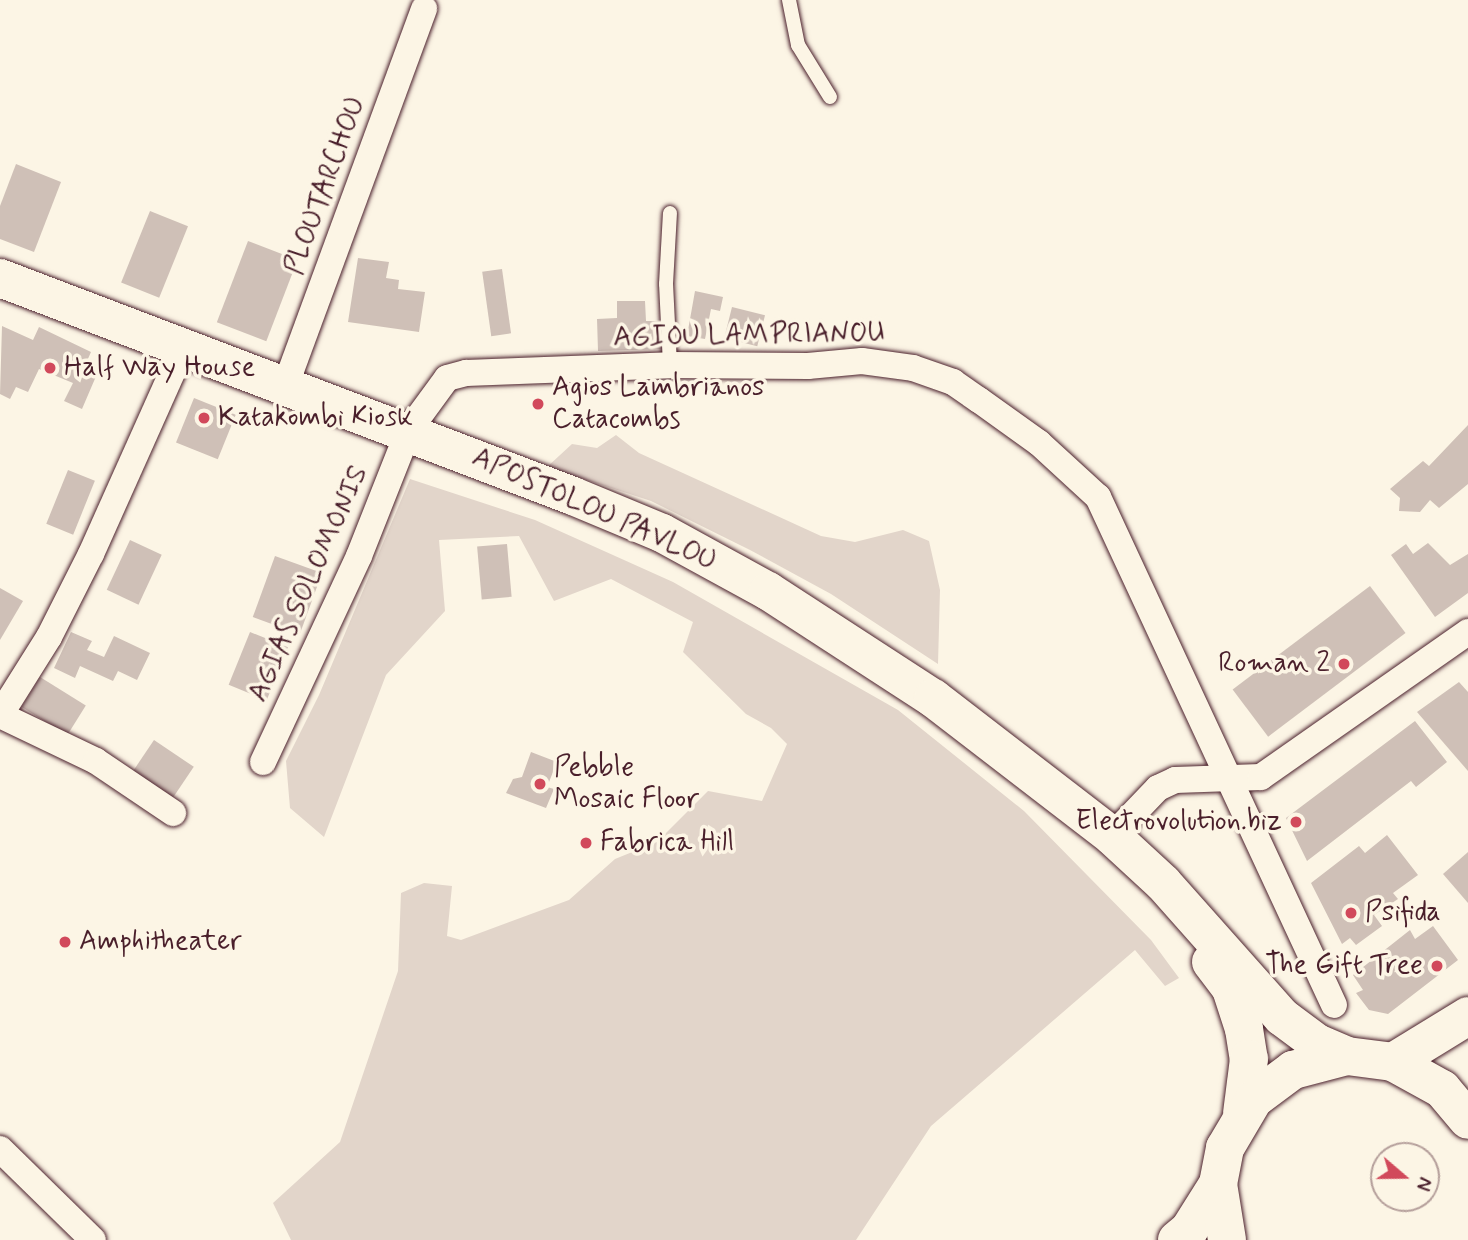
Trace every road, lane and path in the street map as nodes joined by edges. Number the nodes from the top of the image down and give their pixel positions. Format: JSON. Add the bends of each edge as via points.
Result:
{"nodes":[{"id":1,"x":789,"y":0,"type":"edge"},
{"id":2,"x":426,"y":4,"type":"edge"},
{"id":3,"x":830,"y":97,"type":"dead end"},
{"id":4,"x":670,"y":213,"type":"dead end"},
{"id":5,"x":0,"y":278,"type":"edge"},
{"id":6,"x":184,"y":346,"type":"junction"},
{"id":7,"x":670,"y":365,"type":"junction"},
{"id":8,"x":286,"y":384,"type":"junction"},
{"id":9,"x":409,"y":430,"type":"junction"},
{"id":10,"x":1468,"y":632,"type":"edge"},
{"id":11,"x":0,"y":715,"type":"edge"},
{"id":12,"x":263,"y":762,"type":"dead end"},
{"id":13,"x":1229,"y":780,"type":"junction"},
{"id":14,"x":173,"y":813,"type":"dead end"},
{"id":15,"x":1120,"y":845,"type":"junction"},
{"id":16,"x":1334,"y":1005,"type":"dead end"},
{"id":17,"x":1468,"y":1016,"type":"edge"},
{"id":18,"x":1346,"y":1056,"type":"junction"},
{"id":19,"x":1393,"y":1062,"type":"junction"},
{"id":20,"x":1242,"y":1114,"type":"junction"},
{"id":21,"x":1468,"y":1120,"type":"edge"},
{"id":22,"x":0,"y":1149,"type":"edge"},
{"id":23,"x":1218,"y":1184,"type":"junction"},
{"id":24,"x":93,"y":1240,"type":"edge"},
{"id":25,"x":1177,"y":1240,"type":"edge"},
{"id":26,"x":1227,"y":1240,"type":"edge"}],
"edges":[{"from":1,"to":3,"type":"lane","via":[[798,46]]},
{"from":2,"to":8,"type":"street","name":"PLOUTARCHOU"},
{"from":4,"to":7,"type":"lane","via":[[666,285]]},
{"from":5,"to":6,"type":"main road","name":"APOSTOLOU PAVLOU"},
{"from":6,"to":8,"type":"main road","name":"APOSTOLOU PAVLOU"},
{"from":6,"to":11,"type":"street","via":[[91,554],[49,637]]},
{"from":7,"to":9,"type":"street","name":"AGIOU LAMPRIANOU","via":[[447,377]]},
{"from":7,"to":13,"type":"street","name":"AGIOU LAMPRIANOU","via":[[808,366],[862,361],[913,368],[953,383],[1039,443],[1098,497]]},
{"from":8,"to":9,"type":"main road","name":"APOSTOLOU PAVLOU"},
{"from":9,"to":12,"type":"street","name":"AGIAS SOLOMONIS","via":[[359,556]]},
{"from":9,"to":15,"type":"main road","name":"APOSTOLOU PAVLOU","via":[[662,533],[768,591],[933,698]]},
{"from":10,"to":13,"type":"street","via":[[1281,765],[1261,777]]},
{"from":11,"to":14,"type":"street","via":[[96,761]]},
{"from":13,"to":15,"type":"street","via":[[1175,780],[1158,788]]},
{"from":13,"to":16,"type":"street","name":"AGIOU LAMPRIANOU"},
{"from":15,"to":18,"type":"main road","name":"APOSTOLOU PAVLOU","via":[[1163,884],[1282,1017],[1317,1043]]},
{"from":15,"to":20,"type":"main road","via":[[1138,884],[1231,989],[1249,1059]]},
{"from":17,"to":19,"type":"main road"},
{"from":18,"to":19,"type":"main road"},
{"from":18,"to":20,"type":"main road","via":[[1293,1070],[1266,1088]]},
{"from":19,"to":21,"type":"main road","via":[[1435,1084]]},
{"from":20,"to":23,"type":"main road","via":[[1225,1148]]},
{"from":22,"to":24,"type":"street"},
{"from":23,"to":25,"type":"main road","via":[[1189,1230]]},
{"from":23,"to":26,"type":"main road"}]}
